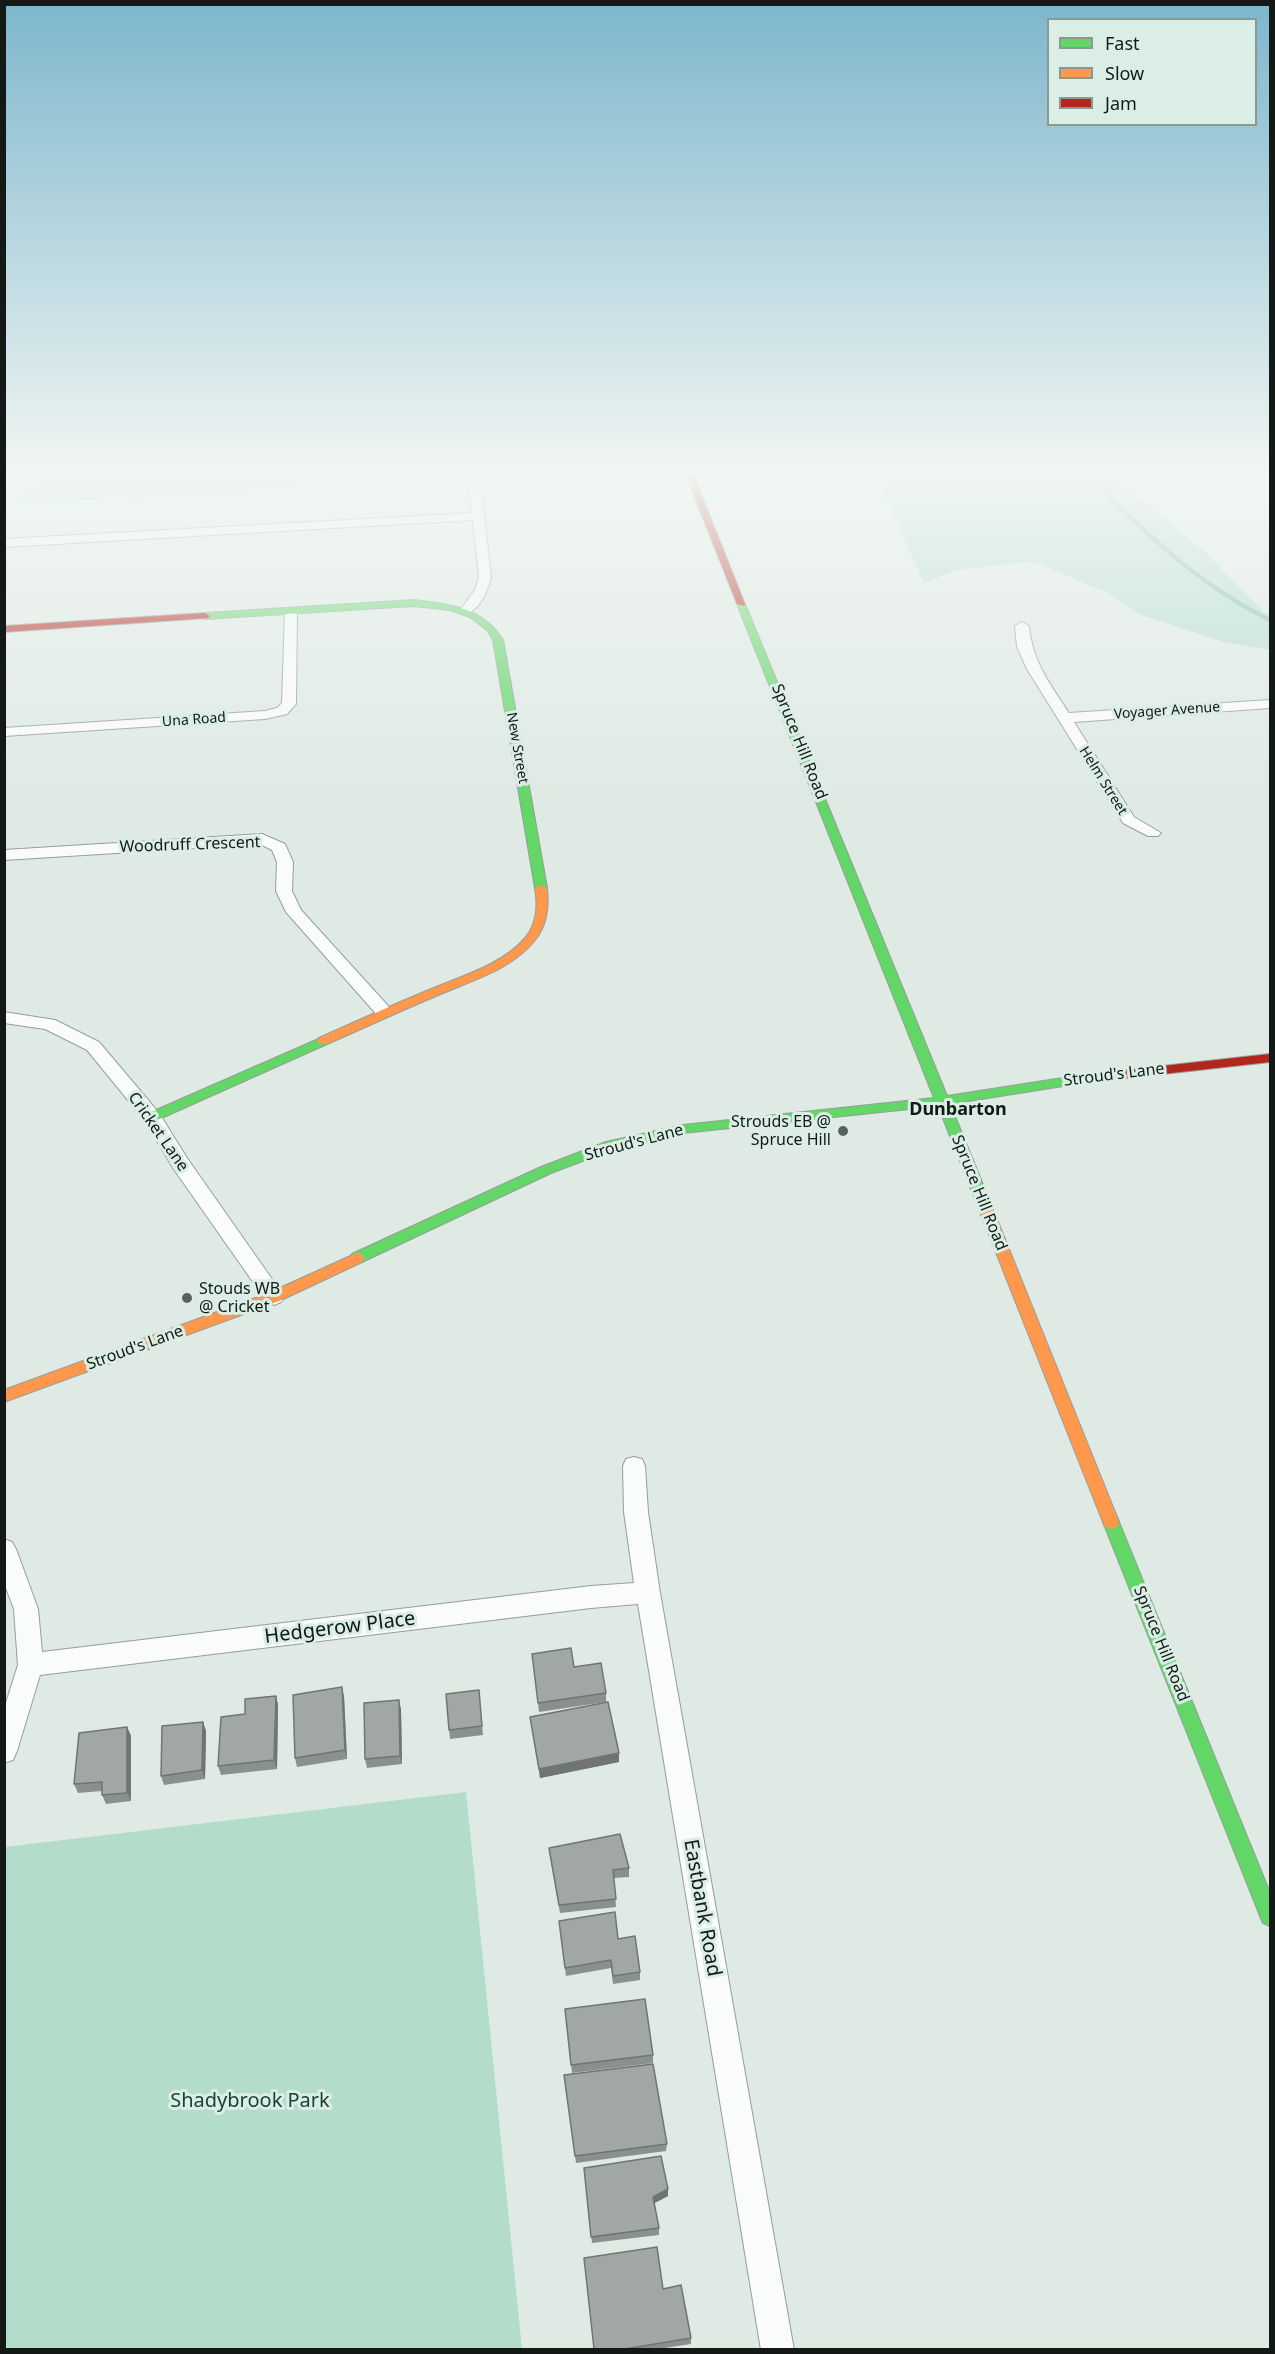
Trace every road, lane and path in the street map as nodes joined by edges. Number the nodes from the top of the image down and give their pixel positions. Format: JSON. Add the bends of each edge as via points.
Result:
{"nodes":[{"id":1,"x":484,"y":581,"type":"edge"},
{"id":2,"x":732,"y":581,"type":"edge"},
{"id":3,"x":466,"y":610,"type":"junction"},
{"id":4,"x":291,"y":612,"type":"junction"},
{"id":5,"x":1022,"y":626,"type":"dead end"},
{"id":6,"x":4,"y":629,"type":"edge"},
{"id":7,"x":1270,"y":704,"type":"edge"},
{"id":8,"x":1064,"y":718,"type":"junction"},
{"id":9,"x":4,"y":732,"type":"edge"},
{"id":10,"x":1153,"y":833,"type":"dead end"},
{"id":11,"x":4,"y":855,"type":"edge"},
{"id":12,"x":384,"y":1012,"type":"junction"},
{"id":13,"x":4,"y":1017,"type":"edge"},
{"id":14,"x":1270,"y":1058,"type":"edge"},
{"id":15,"x":941,"y":1100,"type":"junction"},
{"id":16,"x":152,"y":1117,"type":"junction"},
{"id":17,"x":274,"y":1297,"type":"junction"},
{"id":18,"x":4,"y":1396,"type":"edge"},
{"id":19,"x":634,"y":1466,"type":"dead end"},
{"id":20,"x":4,"y":1549,"type":"edge"},
{"id":21,"x":648,"y":1593,"type":"junction"},
{"id":22,"x":31,"y":1665,"type":"junction"},
{"id":23,"x":4,"y":1751,"type":"edge"},
{"id":24,"x":1270,"y":1916,"type":"edge"},
{"id":25,"x":778,"y":2349,"type":"edge"}],
"edges":[{"from":1,"to":3,"type":"street"},
{"from":2,"to":15,"type":"street","name":"Spruce Hill Road"},
{"from":3,"to":4,"type":"street","name":"New Street","via":[[414,603]]},
{"from":3,"to":12,"type":"street","name":"New Street","via":[[492,628],[498,640],[543,902],[542,920],[525,948],[486,969]]},
{"from":4,"to":6,"type":"street","name":"New Street"},
{"from":4,"to":9,"type":"street","name":"Una Road","via":[[289,704],[282,711]]},
{"from":5,"to":8,"type":"street","name":"Helm Street","via":[[1027,655]]},
{"from":7,"to":8,"type":"street","name":"Voyager Avenue"},
{"from":8,"to":10,"type":"street","name":"Helm Street","via":[[1128,820]]},
{"from":11,"to":12,"type":"street","name":"Woodruff Crescent","via":[[262,839],[279,847],[285,862],[284,891],[294,912]]},
{"from":12,"to":16,"type":"street","name":"New Street"},
{"from":13,"to":16,"type":"street","name":"Cricket Lane","via":[[49,1024],[93,1046]]},
{"from":14,"to":15,"type":"street","name":"Stroud's Lane","via":[[1130,1072]]},
{"from":15,"to":17,"type":"street","name":"Stroud's Lane","via":[[683,1129],[606,1147],[546,1170]]},
{"from":15,"to":24,"type":"street","name":"Spruce Hill Road"},
{"from":16,"to":17,"type":"street","name":"Cricket Lane"},
{"from":17,"to":18,"type":"street","name":"Stroud's Lane"},
{"from":19,"to":21,"type":"street","name":"Eastbank Road","via":[[636,1512]]},
{"from":20,"to":22,"type":"street","via":[[26,1609]]},
{"from":21,"to":22,"type":"street","name":"Hedgerow Place"},
{"from":21,"to":25,"type":"street","name":"Eastbank Road"},
{"from":22,"to":23,"type":"street"}]}
